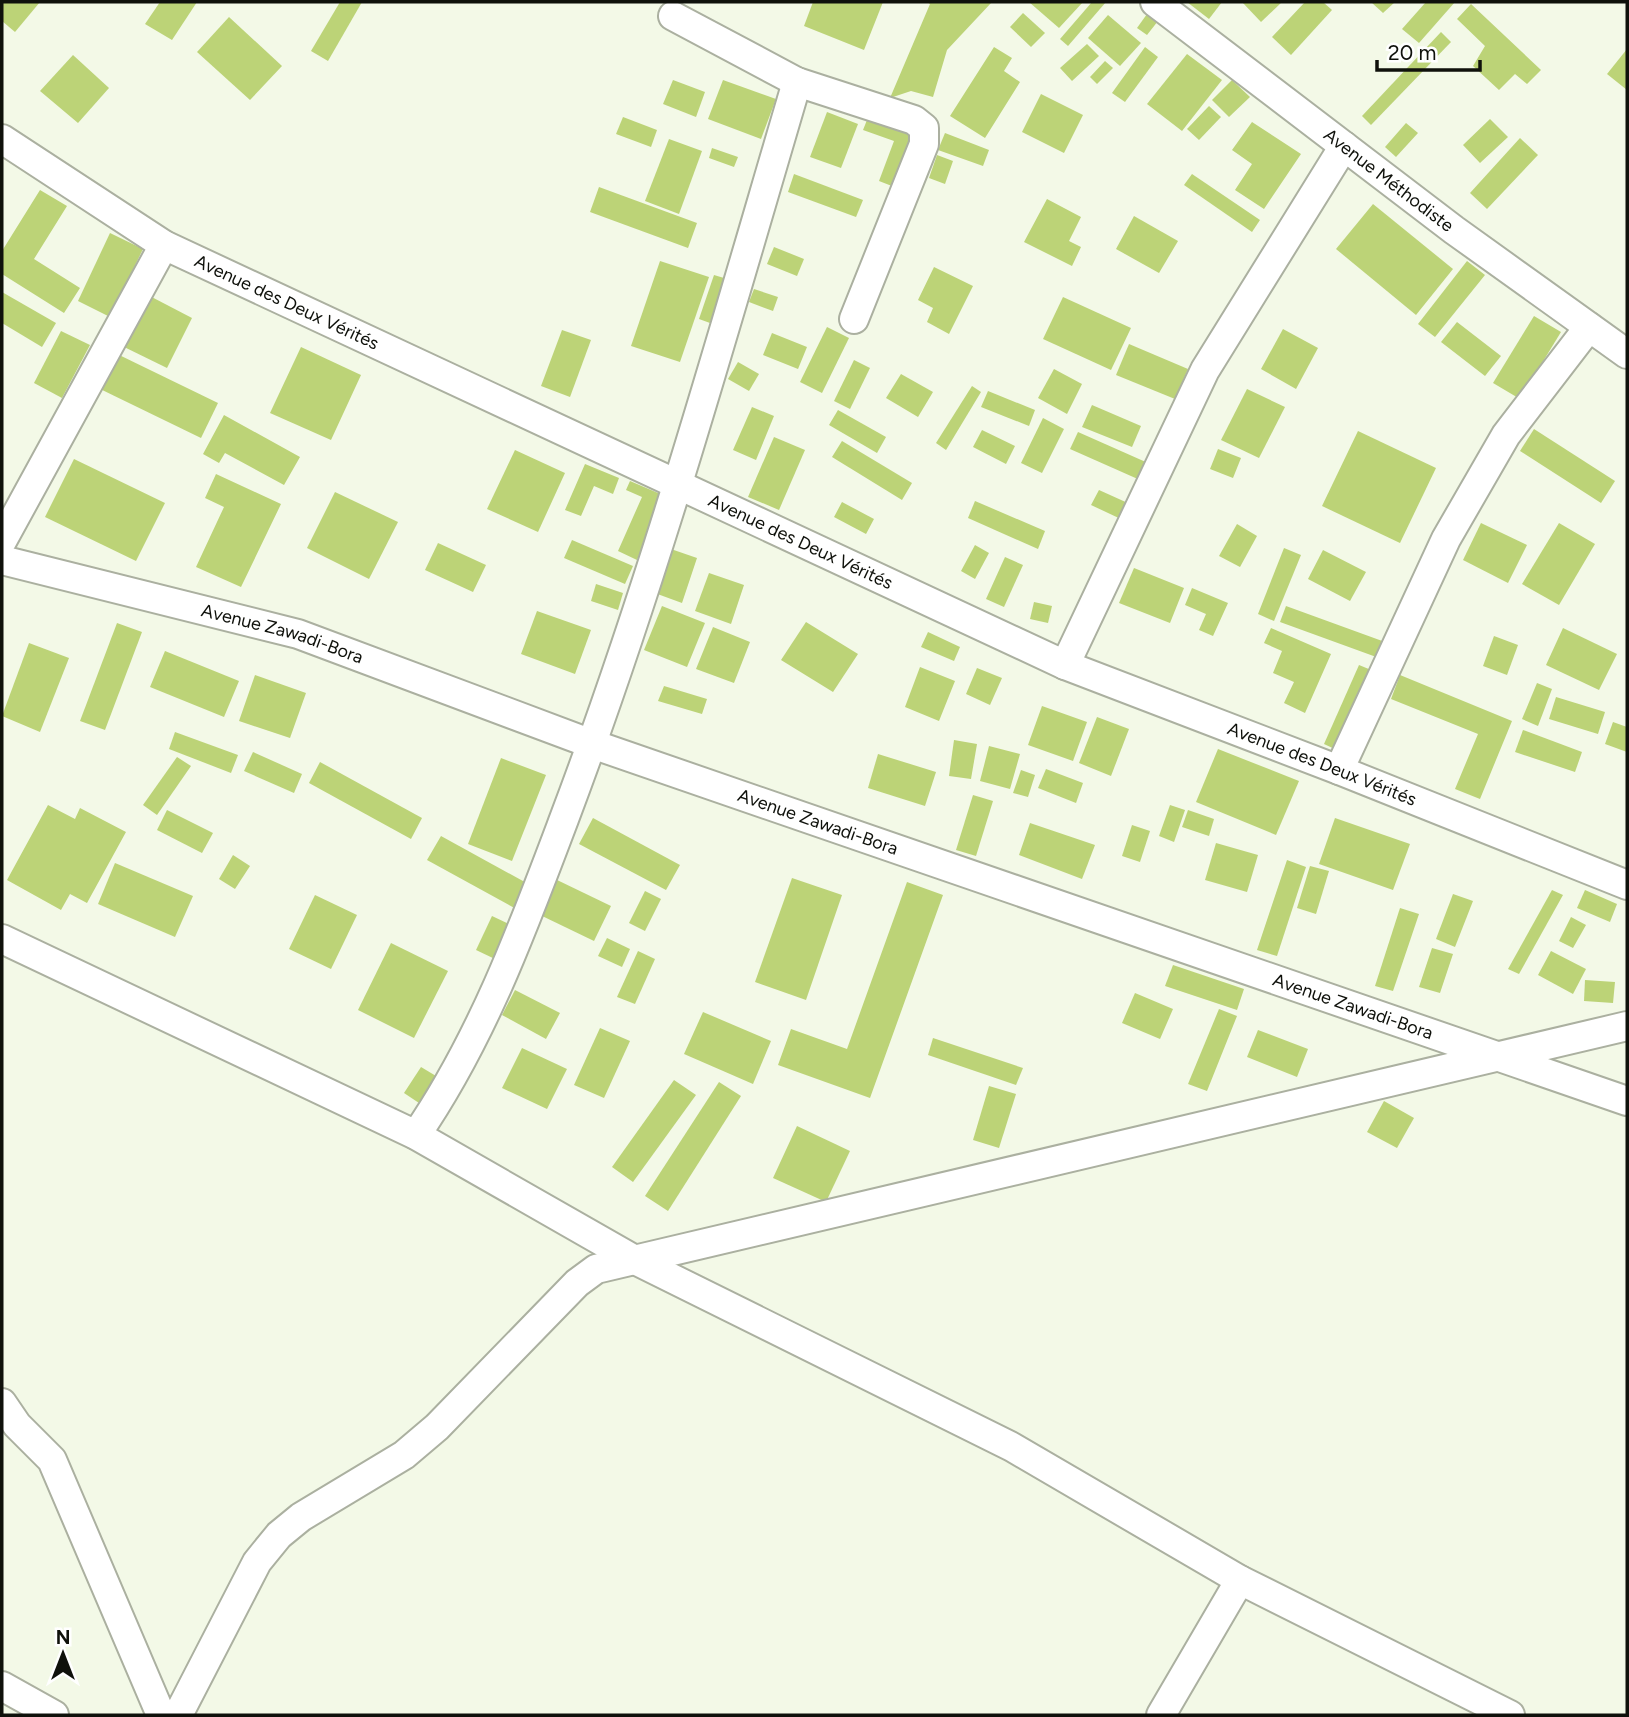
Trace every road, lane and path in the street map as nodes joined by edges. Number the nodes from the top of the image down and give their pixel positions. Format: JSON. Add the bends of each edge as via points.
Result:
{"nodes":[{"id":1,"x":1155,"y":2,"type":"edge"},
{"id":2,"x":673,"y":16,"type":"dead end"},
{"id":3,"x":797,"y":82,"type":"junction"},
{"id":4,"x":2,"y":139,"type":"edge"},
{"id":5,"x":1344,"y":146,"type":"junction"},
{"id":6,"x":164,"y":245,"type":"junction"},
{"id":7,"x":854,"y":319,"type":"dead end"},
{"id":8,"x":1589,"y":327,"type":"junction"},
{"id":9,"x":1627,"y":354,"type":"edge"},
{"id":10,"x":678,"y":484,"type":"junction"},
{"id":11,"x":2,"y":541,"type":"edge"},
{"id":12,"x":2,"y":560,"type":"edge"},
{"id":13,"x":1065,"y":665,"type":"junction"},
{"id":14,"x":592,"y":744,"type":"junction"},
{"id":15,"x":1339,"y":770,"type":"junction"},
{"id":16,"x":1627,"y":885,"type":"edge"},
{"id":17,"x":2,"y":939,"type":"edge"},
{"id":18,"x":1627,"y":1026,"type":"edge"},
{"id":19,"x":1499,"y":1057,"type":"junction"},
{"id":20,"x":1627,"y":1101,"type":"edge"},
{"id":21,"x":416,"y":1135,"type":"junction"},
{"id":22,"x":633,"y":1259,"type":"junction"},
{"id":23,"x":2,"y":1403,"type":"edge"},
{"id":24,"x":1240,"y":1580,"type":"junction"},
{"id":25,"x":2,"y":1686,"type":"edge"},
{"id":26,"x":54,"y":1715,"type":"edge"},
{"id":27,"x":161,"y":1715,"type":"edge"},
{"id":28,"x":178,"y":1715,"type":"edge"},
{"id":29,"x":1161,"y":1715,"type":"edge"},
{"id":30,"x":1510,"y":1715,"type":"edge"}],
"edges":[{"from":1,"to":5,"type":"street","name":"Avenue Méthodiste"},
{"from":2,"to":3,"type":"street"},
{"from":3,"to":7,"type":"street","via":[[914,120],[924,128],[924,144]]},
{"from":3,"to":10,"type":"street"},
{"from":4,"to":6,"type":"street","name":"Avenue des Deux Vérités"},
{"from":5,"to":8,"type":"street","name":"Avenue Méthodiste"},
{"from":5,"to":13,"type":"street","via":[[1205,370]]},
{"from":6,"to":10,"type":"street","name":"Avenue des Deux Vérités"},
{"from":6,"to":11,"type":"street"},
{"from":8,"to":9,"type":"street","name":"Avenue Méthodiste"},
{"from":8,"to":15,"type":"street","via":[[1506,435],[1446,538]]},
{"from":10,"to":13,"type":"street","name":"Avenue des Deux Vérités"},
{"from":10,"to":14,"type":"street"},
{"from":12,"to":14,"type":"street","name":"Avenue Zawadi-Bora","via":[[298,634]]},
{"from":13,"to":15,"type":"street","name":"Avenue des Deux Vérités"},
{"from":14,"to":19,"type":"street","name":"Avenue Zawadi-Bora"},
{"from":14,"to":21,"type":"street","via":[[513,954],[442,1097]]},
{"from":15,"to":16,"type":"street","name":"Avenue des Deux Vérités"},
{"from":17,"to":21,"type":"street"},
{"from":18,"to":19,"type":"street"},
{"from":19,"to":20,"type":"street","name":"Avenue Zawadi-Bora"},
{"from":19,"to":22,"type":"street"},
{"from":21,"to":22,"type":"street"},
{"from":22,"to":24,"type":"street","via":[[1012,1447]]},
{"from":22,"to":28,"type":"street","via":[[586,1274],[437,1427],[404,1455],[279,1535],[257,1562]]},
{"from":23,"to":27,"type":"street","via":[[52,1460]]},
{"from":24,"to":29,"type":"street"},
{"from":24,"to":30,"type":"street"},
{"from":25,"to":26,"type":"street"}]}
